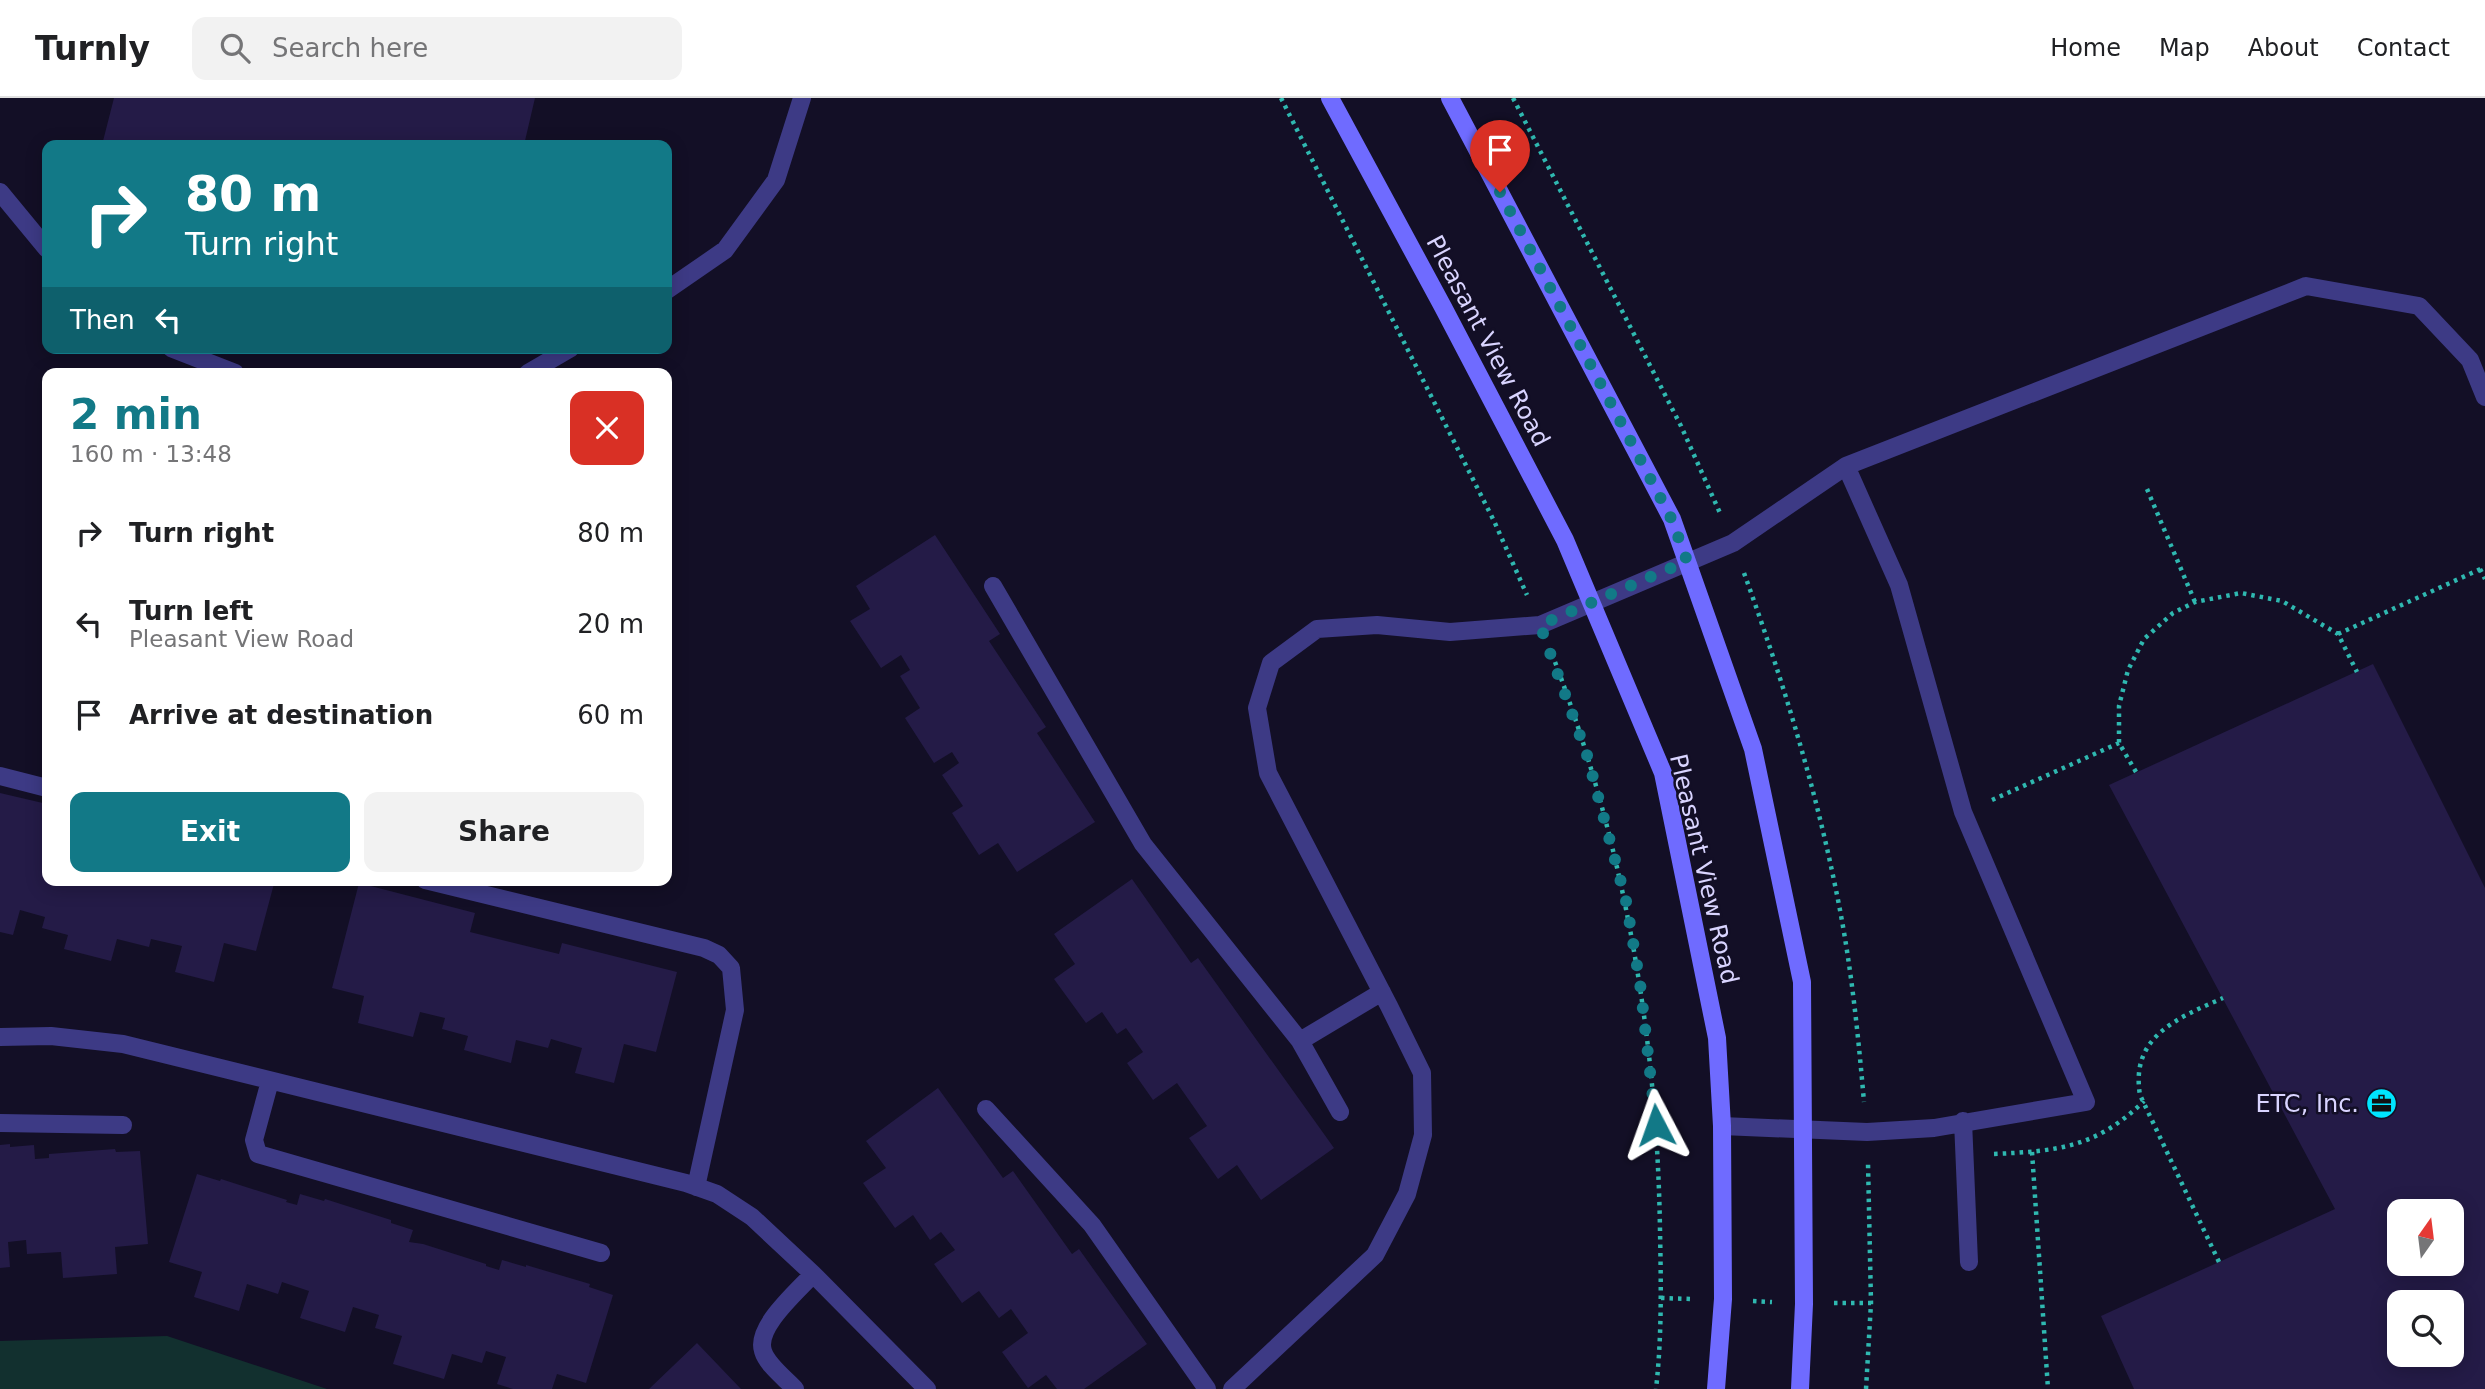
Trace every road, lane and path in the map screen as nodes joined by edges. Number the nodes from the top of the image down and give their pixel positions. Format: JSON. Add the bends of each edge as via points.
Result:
{"nodes":[{"id":1,"x":802,"y":98,"type":"edge"},
{"id":2,"x":1281,"y":98,"type":"edge"},
{"id":3,"x":1329,"y":98,"type":"edge"},
{"id":4,"x":1450,"y":98,"type":"edge"},
{"id":5,"x":0,"y":192,"type":"edge"},
{"id":6,"x":42,"y":242,"type":"edge"},
{"id":7,"x":672,"y":287,"type":"edge"},
{"id":8,"x":186,"y":354,"type":"edge"},
{"id":9,"x":561,"y":354,"type":"edge"},
{"id":10,"x":2477,"y":357,"type":"edge"},
{"id":11,"x":222,"y":368,"type":"edge"},
{"id":12,"x":537,"y":368,"type":"edge"},
{"id":13,"x":2485,"y":397,"type":"edge"},
{"id":14,"x":1846,"y":466,"type":"junction"},
{"id":15,"x":2147,"y":489,"type":"dead end"},
{"id":16,"x":1687,"y":561,"type":"junction"},
{"id":17,"x":2483,"y":568,"type":"edge"},
{"id":18,"x":2485,"y":579,"type":"edge"},
{"id":19,"x":993,"y":586,"type":"dead end"},
{"id":20,"x":1591,"y":601,"type":"junction"},
{"id":21,"x":2195,"y":602,"type":"junction"},
{"id":22,"x":1540,"y":625,"type":"junction"},
{"id":23,"x":2338,"y":634,"type":"junction"},
{"id":24,"x":2357,"y":672,"type":"dead end"},
{"id":25,"x":2119,"y":743,"type":"junction"},
{"id":26,"x":2136,"y":772,"type":"dead end"},
{"id":27,"x":0,"y":776,"type":"edge"},
{"id":28,"x":42,"y":787,"type":"edge"},
{"id":29,"x":1963,"y":813,"type":"junction"},
{"id":30,"x":449,"y":886,"type":"edge"},
{"id":31,"x":1382,"y":992,"type":"junction"},
{"id":32,"x":2223,"y":999,"type":"dead end"},
{"id":33,"x":0,"y":1037,"type":"edge"},
{"id":34,"x":1300,"y":1041,"type":"junction"},
{"id":35,"x":270,"y":1081,"type":"junction"},
{"id":36,"x":986,"y":1109,"type":"dead end"},
{"id":37,"x":1340,"y":1112,"type":"dead end"},
{"id":38,"x":1963,"y":1121,"type":"junction"},
{"id":39,"x":0,"y":1123,"type":"edge"},
{"id":40,"x":123,"y":1125,"type":"dead end"},
{"id":41,"x":1722,"y":1126,"type":"junction"},
{"id":42,"x":1803,"y":1128,"type":"junction"},
{"id":43,"x":2032,"y":1152,"type":"dead end"},
{"id":44,"x":696,"y":1187,"type":"junction"},
{"id":45,"x":601,"y":1253,"type":"dead end"},
{"id":46,"x":1969,"y":1262,"type":"dead end"},
{"id":47,"x":2219,"y":1262,"type":"dead end"},
{"id":48,"x":813,"y":1274,"type":"junction"},
{"id":49,"x":1661,"y":1298,"type":"junction"},
{"id":50,"x":1723,"y":1299,"type":"junction"},
{"id":51,"x":1871,"y":1303,"type":"dead end"},
{"id":52,"x":1804,"y":1304,"type":"junction"},
{"id":53,"x":795,"y":1389,"type":"edge"},
{"id":54,"x":927,"y":1389,"type":"edge"},
{"id":55,"x":1207,"y":1389,"type":"edge"},
{"id":56,"x":1232,"y":1389,"type":"edge"},
{"id":57,"x":1656,"y":1389,"type":"edge"},
{"id":58,"x":1716,"y":1389,"type":"edge"},
{"id":59,"x":1800,"y":1389,"type":"edge"},
{"id":60,"x":2048,"y":1389,"type":"edge"}],
"edges":[{"from":1,"to":7,"type":"lane","via":[[776,180],[725,250]]},
{"from":2,"to":22,"type":"path","via":[[1494,521]]},
{"from":3,"to":20,"type":"street","name":"Pleasant View Road","via":[[1565,540]]},
{"from":4,"to":16,"type":"street","via":[[1672,520]]},
{"from":5,"to":6,"type":"lane"},
{"from":8,"to":11,"type":"lane"},
{"from":9,"to":12,"type":"lane"},
{"from":10,"to":13,"type":"lane"},
{"from":10,"to":14,"type":"lane","via":[[2418,306],[2306,286]]},
{"from":14,"to":16,"type":"lane","via":[[1733,543]]},
{"from":14,"to":29,"type":"lane","via":[[1899,585]]},
{"from":15,"to":21,"type":"path"},
{"from":16,"to":20,"type":"lane"},
{"from":16,"to":42,"type":"street","via":[[1753,749],[1802,982]]},
{"from":17,"to":18,"type":"path"},
{"from":17,"to":23,"type":"path"},
{"from":19,"to":34,"type":"lane","via":[[1143,844]]},
{"from":20,"to":22,"type":"lane"},
{"from":20,"to":41,"type":"street","name":"Pleasant View Road","via":[[1663,774],[1717,1038]]},
{"from":21,"to":23,"type":"path","via":[[2241,593],[2282,601]]},
{"from":21,"to":25,"type":"path","via":[[2173,613],[2144,639],[2128,670],[2119,706]]},
{"from":22,"to":31,"type":"lane","via":[[1450,632],[1377,625],[1317,629],[1271,663],[1257,708],[1268,773]]},
{"from":22,"to":49,"type":"path","via":[[1587,755],[1626,901],[1653,1081]]},
{"from":23,"to":24,"type":"path"},
{"from":25,"to":26,"type":"path"},
{"from":25,"to":29,"type":"path"},
{"from":27,"to":28,"type":"lane"},
{"from":29,"to":38,"type":"lane","via":[[2086,1102]]},
{"from":30,"to":44,"type":"lane","via":[[719,954],[730,968],[734,1010]]},
{"from":31,"to":34,"type":"lane"},
{"from":31,"to":56,"type":"lane","via":[[1422,1073],[1423,1135],[1407,1194],[1375,1255]]},
{"from":32,"to":47,"type":"path","via":[[2166,1027],[2148,1044],[2137,1075],[2140,1094]]},
{"from":33,"to":35,"type":"lane","via":[[51,1035],[123,1044]]},
{"from":34,"to":37,"type":"lane"},
{"from":35,"to":44,"type":"lane"},
{"from":35,"to":45,"type":"lane","via":[[254,1140],[258,1154]]},
{"from":36,"to":55,"type":"lane","via":[[1092,1225]]},
{"from":38,"to":42,"type":"lane","via":[[1934,1128],[1867,1132]]},
{"from":38,"to":46,"type":"lane"},
{"from":39,"to":40,"type":"lane"},
{"from":41,"to":42,"type":"lane"},
{"from":41,"to":50,"type":"street","name":"Pleasant View Road"},
{"from":42,"to":52,"type":"street"},
{"from":43,"to":60,"type":"path"},
{"from":44,"to":48,"type":"lane","via":[[717,1194],[752,1217]]},
{"from":48,"to":53,"type":"lane","via":[[772,1318],[763,1336],[762,1350]]},
{"from":48,"to":54,"type":"lane"},
{"from":49,"to":50,"type":"path"},
{"from":49,"to":57,"type":"path"},
{"from":50,"to":52,"type":"path"},
{"from":50,"to":58,"type":"street","name":"Pleasant View Road"},
{"from":51,"to":52,"type":"path"},
{"from":52,"to":59,"type":"street"}]}
